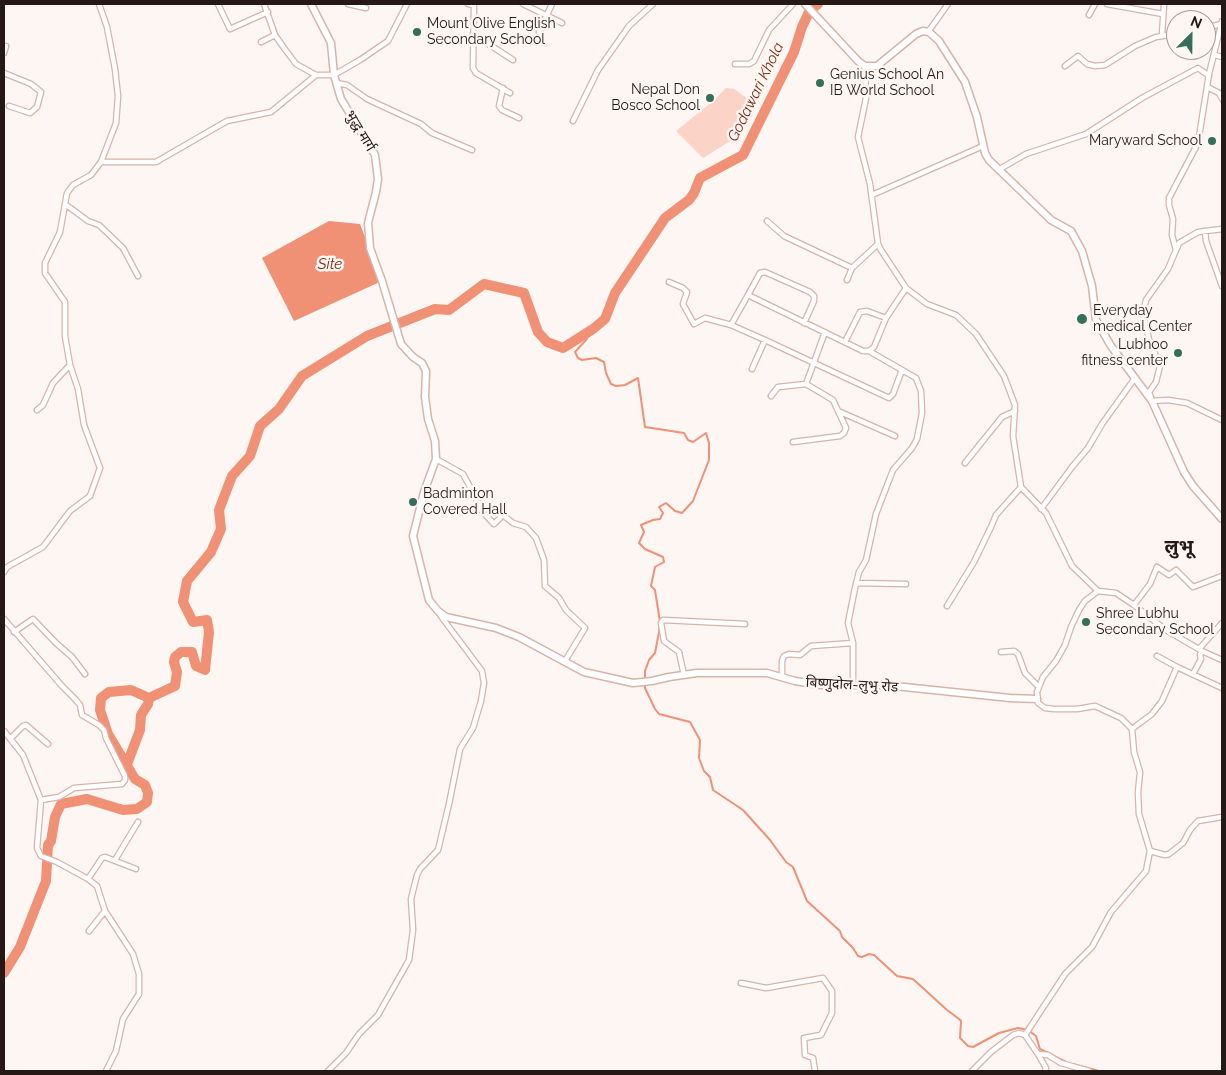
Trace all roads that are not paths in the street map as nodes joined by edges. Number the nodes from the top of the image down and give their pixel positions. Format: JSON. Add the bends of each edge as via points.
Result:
{"nodes":[{"id":1,"x":99,"y":4,"type":"edge"},
{"id":2,"x":218,"y":4,"type":"edge"},
{"id":3,"x":264,"y":4,"type":"edge"},
{"id":4,"x":311,"y":4,"type":"edge"},
{"id":5,"x":348,"y":4,"type":"edge"},
{"id":6,"x":407,"y":4,"type":"edge"},
{"id":7,"x":468,"y":4,"type":"edge"},
{"id":8,"x":523,"y":4,"type":"edge"},
{"id":9,"x":552,"y":4,"type":"edge"},
{"id":10,"x":653,"y":4,"type":"edge"},
{"id":11,"x":793,"y":4,"type":"edge"},
{"id":12,"x":805,"y":4,"type":"edge"},
{"id":13,"x":948,"y":4,"type":"edge"},
{"id":14,"x":1095,"y":4,"type":"edge"},
{"id":15,"x":1107,"y":4,"type":"edge"},
{"id":16,"x":1164,"y":4,"type":"edge"},
{"id":17,"x":475,"y":5,"type":"edge"},
{"id":18,"x":366,"y":8,"type":"dead end"},
{"id":19,"x":268,"y":12,"type":"junction"},
{"id":20,"x":1163,"y":14,"type":"junction"},
{"id":21,"x":547,"y":15,"type":"junction"},
{"id":22,"x":1089,"y":15,"type":"dead end"},
{"id":23,"x":1222,"y":22,"type":"edge"},
{"id":24,"x":562,"y":23,"type":"dead end"},
{"id":25,"x":539,"y":32,"type":"dead end"},
{"id":26,"x":928,"y":32,"type":"junction"},
{"id":27,"x":276,"y":34,"type":"junction"},
{"id":28,"x":473,"y":34,"type":"junction"},
{"id":29,"x":1162,"y":35,"type":"junction"},
{"id":30,"x":1166,"y":35,"type":"edge"},
{"id":31,"x":261,"y":42,"type":"dead end"},
{"id":32,"x":6,"y":46,"type":"dead end"},
{"id":33,"x":1216,"y":50,"type":"edge"},
{"id":34,"x":4,"y":53,"type":"edge"},
{"id":35,"x":513,"y":60,"type":"dead end"},
{"id":36,"x":1214,"y":60,"type":"edge"},
{"id":37,"x":735,"y":64,"type":"dead end"},
{"id":38,"x":865,"y":66,"type":"junction"},
{"id":39,"x":1064,"y":66,"type":"dead end"},
{"id":40,"x":4,"y":73,"type":"edge"},
{"id":41,"x":316,"y":75,"type":"junction"},
{"id":42,"x":334,"y":75,"type":"junction"},
{"id":43,"x":1209,"y":76,"type":"junction"},
{"id":44,"x":336,"y":83,"type":"junction"},
{"id":45,"x":503,"y":88,"type":"junction"},
{"id":46,"x":1207,"y":88,"type":"junction"},
{"id":47,"x":510,"y":93,"type":"dead end"},
{"id":48,"x":1222,"y":99,"type":"edge"},
{"id":49,"x":9,"y":106,"type":"dead end"},
{"id":50,"x":519,"y":118,"type":"dead end"},
{"id":51,"x":573,"y":121,"type":"dead end"},
{"id":52,"x":983,"y":146,"type":"junction"},
{"id":53,"x":472,"y":150,"type":"dead end"},
{"id":54,"x":101,"y":162,"type":"junction"},
{"id":55,"x":998,"y":170,"type":"junction"},
{"id":56,"x":872,"y":195,"type":"junction"},
{"id":57,"x":65,"y":204,"type":"junction"},
{"id":58,"x":766,"y":221,"type":"dead end"},
{"id":59,"x":1222,"y":229,"type":"edge"},
{"id":60,"x":1206,"y":231,"type":"junction"},
{"id":61,"x":878,"y":244,"type":"junction"},
{"id":62,"x":1176,"y":250,"type":"junction"},
{"id":63,"x":852,"y":268,"type":"junction"},
{"id":64,"x":138,"y":276,"type":"dead end"},
{"id":65,"x":847,"y":280,"type":"dead end"},
{"id":66,"x":669,"y":282,"type":"dead end"},
{"id":67,"x":1222,"y":286,"type":"edge"},
{"id":68,"x":906,"y":288,"type":"junction"},
{"id":69,"x":748,"y":295,"type":"junction"},
{"id":70,"x":886,"y":318,"type":"junction"},
{"id":71,"x":804,"y":323,"type":"junction"},
{"id":72,"x":731,"y":325,"type":"junction"},
{"id":73,"x":825,"y":332,"type":"junction"},
{"id":74,"x":765,"y":340,"type":"junction"},
{"id":75,"x":845,"y":342,"type":"junction"},
{"id":76,"x":869,"y":351,"type":"junction"},
{"id":77,"x":814,"y":364,"type":"junction"},
{"id":78,"x":70,"y":365,"type":"junction"},
{"id":79,"x":752,"y":369,"type":"dead end"},
{"id":80,"x":902,"y":370,"type":"junction"},
{"id":81,"x":1135,"y":378,"type":"junction"},
{"id":82,"x":806,"y":384,"type":"junction"},
{"id":83,"x":771,"y":396,"type":"dead end"},
{"id":84,"x":1152,"y":401,"type":"junction"},
{"id":85,"x":36,"y":410,"type":"dead end"},
{"id":86,"x":838,"y":411,"type":"junction"},
{"id":87,"x":1015,"y":411,"type":"junction"},
{"id":88,"x":1222,"y":420,"type":"edge"},
{"id":89,"x":895,"y":436,"type":"dead end"},
{"id":90,"x":793,"y":442,"type":"dead end"},
{"id":91,"x":436,"y":460,"type":"junction"},
{"id":92,"x":965,"y":463,"type":"dead end"},
{"id":93,"x":1021,"y":488,"type":"junction"},
{"id":94,"x":1041,"y":509,"type":"junction"},
{"id":95,"x":1222,"y":519,"type":"edge"},
{"id":96,"x":4,"y":572,"type":"edge"},
{"id":97,"x":1222,"y":576,"type":"edge"},
{"id":98,"x":856,"y":583,"type":"junction"},
{"id":99,"x":906,"y":584,"type":"dead end"},
{"id":100,"x":1098,"y":591,"type":"junction"},
{"id":101,"x":1134,"y":605,"type":"junction"},
{"id":102,"x":947,"y":606,"type":"dead end"},
{"id":103,"x":438,"y":612,"type":"junction"},
{"id":104,"x":4,"y":619,"type":"edge"},
{"id":105,"x":1222,"y":623,"type":"edge"},
{"id":106,"x":745,"y":624,"type":"dead end"},
{"id":107,"x":14,"y":632,"type":"junction"},
{"id":108,"x":853,"y":644,"type":"junction"},
{"id":109,"x":1201,"y":650,"type":"junction"},
{"id":110,"x":1001,"y":652,"type":"dead end"},
{"id":111,"x":1157,"y":656,"type":"dead end"},
{"id":112,"x":1222,"y":660,"type":"edge"},
{"id":113,"x":565,"y":661,"type":"junction"},
{"id":114,"x":1177,"y":667,"type":"junction"},
{"id":115,"x":85,"y":674,"type":"dead end"},
{"id":116,"x":1193,"y":674,"type":"junction"},
{"id":117,"x":684,"y":675,"type":"junction"},
{"id":118,"x":782,"y":677,"type":"junction"},
{"id":119,"x":853,"y":685,"type":"junction"},
{"id":120,"x":1039,"y":687,"type":"junction"},
{"id":121,"x":1222,"y":688,"type":"edge"},
{"id":122,"x":1037,"y":699,"type":"junction"},
{"id":123,"x":1132,"y":729,"type":"junction"},
{"id":124,"x":4,"y":731,"type":"edge"},
{"id":125,"x":10,"y":739,"type":"junction"},
{"id":126,"x":48,"y":744,"type":"dead end"},
{"id":127,"x":41,"y":800,"type":"junction"},
{"id":128,"x":1222,"y":817,"type":"edge"},
{"id":129,"x":138,"y":822,"type":"dead end"},
{"id":130,"x":1150,"y":851,"type":"junction"},
{"id":131,"x":115,"y":860,"type":"junction"},
{"id":132,"x":136,"y":869,"type":"dead end"},
{"id":133,"x":88,"y":879,"type":"junction"},
{"id":134,"x":105,"y":911,"type":"junction"},
{"id":135,"x":89,"y":931,"type":"dead end"},
{"id":136,"x":741,"y":983,"type":"dead end"},
{"id":137,"x":1027,"y":1031,"type":"junction"},
{"id":138,"x":1038,"y":1054,"type":"junction"},
{"id":139,"x":106,"y":1071,"type":"edge"},
{"id":140,"x":328,"y":1071,"type":"edge"},
{"id":141,"x":815,"y":1071,"type":"edge"},
{"id":142,"x":972,"y":1071,"type":"edge"},
{"id":143,"x":1045,"y":1071,"type":"edge"},
{"id":144,"x":1089,"y":1071,"type":"edge"}],
"edges":[{"from":1,"to":54,"type":"street","via":[[116,69],[118,96],[116,123]]},
{"from":2,"to":19,"type":"street","via":[[230,30]]},
{"from":3,"to":19,"type":"street"},
{"from":4,"to":42,"type":"street","name":"भुद्ध मार्ग","via":[[331,43]]},
{"from":5,"to":18,"type":"street"},
{"from":6,"to":42,"type":"street","via":[[388,41]]},
{"from":7,"to":17,"type":"street"},
{"from":8,"to":21,"type":"street"},
{"from":9,"to":21,"type":"street"},
{"from":10,"to":51,"type":"street","via":[[629,26],[598,70]]},
{"from":11,"to":37,"type":"street","via":[[769,30],[754,60],[749,64]]},
{"from":12,"to":38,"type":"street"},
{"from":13,"to":26,"type":"street"},
{"from":14,"to":22,"type":"street"},
{"from":15,"to":20,"type":"street"},
{"from":16,"to":20,"type":"street"},
{"from":17,"to":28,"type":"street"},
{"from":19,"to":27,"type":"street"},
{"from":20,"to":29,"type":"street"},
{"from":21,"to":24,"type":"street"},
{"from":21,"to":25,"type":"street"},
{"from":23,"to":33,"type":"street"},
{"from":26,"to":38,"type":"street","via":[[916,34],[877,66]]},
{"from":26,"to":52,"type":"street","via":[[939,41],[965,82]]},
{"from":27,"to":31,"type":"street"},
{"from":27,"to":41,"type":"street","via":[[296,64]]},
{"from":28,"to":35,"type":"street"},
{"from":28,"to":45,"type":"street","via":[[473,68]]},
{"from":29,"to":30,"type":"street"},
{"from":29,"to":39,"type":"street","via":[[1135,46],[1105,65],[1087,64],[1078,56]]},
{"from":32,"to":34,"type":"street"},
{"from":36,"to":43,"type":"street"},
{"from":38,"to":56,"type":"street","via":[[866,98],[858,137]]},
{"from":40,"to":49,"type":"street","via":[[31,84],[41,92],[37,107],[30,113]]},
{"from":41,"to":42,"type":"street"},
{"from":41,"to":54,"type":"street","via":[[271,112],[226,121],[156,162]]},
{"from":42,"to":44,"type":"street","name":"भुद्ध मार्ग"},
{"from":43,"to":46,"type":"street"},
{"from":43,"to":55,"type":"street","via":[[1198,68],[1142,98],[1086,134],[1026,154]]},
{"from":44,"to":53,"type":"street","via":[[347,85],[432,133]]},
{"from":44,"to":91,"type":"street","name":"भुद्ध मार्ग","via":[[341,99],[375,155],[378,179],[368,223],[370,248],[400,343],[422,363],[426,371],[428,419],[435,441]]},
{"from":45,"to":47,"type":"street"},
{"from":45,"to":50,"type":"street","via":[[499,106]]},
{"from":46,"to":48,"type":"street","via":[[1219,93]]},
{"from":46,"to":62,"type":"street","via":[[1198,142],[1169,198]]},
{"from":52,"to":55,"type":"street"},
{"from":52,"to":56,"type":"street"},
{"from":54,"to":57,"type":"street","via":[[91,175],[73,185]]},
{"from":55,"to":81,"type":"street","via":[[1051,220],[1071,231],[1082,251],[1092,286],[1096,320]]},
{"from":56,"to":61,"type":"street"},
{"from":57,"to":64,"type":"street","via":[[99,226],[123,248]]},
{"from":57,"to":78,"type":"street","via":[[60,232],[45,263],[45,273],[65,302],[65,336]]},
{"from":58,"to":63,"type":"street","via":[[784,236]]},
{"from":59,"to":60,"type":"street"},
{"from":60,"to":62,"type":"street","via":[[1190,235],[1179,243]]},
{"from":60,"to":67,"type":"street","via":[[1206,241]]},
{"from":61,"to":63,"type":"street"},
{"from":61,"to":68,"type":"street"},
{"from":62,"to":84,"type":"street","via":[[1168,269],[1146,300],[1143,312],[1160,366],[1156,382],[1149,392]]},
{"from":63,"to":65,"type":"street"},
{"from":66,"to":72,"type":"street","via":[[684,288],[683,304],[694,324],[705,318]]},
{"from":68,"to":70,"type":"street"},
{"from":68,"to":87,"type":"street","via":[[927,304],[956,315],[976,334],[1004,376]]},
{"from":69,"to":71,"type":"street"},
{"from":69,"to":71,"type":"street","via":[[760,273],[765,272],[810,292],[814,301]]},
{"from":69,"to":72,"type":"street"},
{"from":70,"to":75,"type":"street","via":[[868,311],[860,312]]},
{"from":70,"to":76,"type":"street","via":[[874,347]]},
{"from":71,"to":73,"type":"street"},
{"from":72,"to":74,"type":"street"},
{"from":73,"to":75,"type":"street"},
{"from":73,"to":77,"type":"street"},
{"from":74,"to":77,"type":"street"},
{"from":74,"to":79,"type":"street"},
{"from":75,"to":76,"type":"street"},
{"from":76,"to":80,"type":"street"},
{"from":77,"to":80,"type":"street","via":[[889,398]]},
{"from":77,"to":82,"type":"street"},
{"from":78,"to":85,"type":"street","via":[[53,383],[43,405]]},
{"from":78,"to":96,"type":"street","via":[[84,425],[100,468],[90,496],[70,511],[43,547],[7,567]]},
{"from":80,"to":98,"type":"street","via":[[916,378],[921,391],[922,413],[917,439],[892,470],[876,514],[866,560]]},
{"from":81,"to":84,"type":"street"},
{"from":81,"to":94,"type":"street","via":[[1088,448]]},
{"from":82,"to":83,"type":"street","via":[[778,387]]},
{"from":82,"to":86,"type":"street","via":[[833,400]]},
{"from":84,"to":88,"type":"street","via":[[1187,403]]},
{"from":84,"to":95,"type":"street","via":[[1184,472]]},
{"from":86,"to":89,"type":"street"},
{"from":86,"to":90,"type":"street","via":[[846,428],[840,436]]},
{"from":87,"to":92,"type":"street","via":[[1002,418]]},
{"from":87,"to":93,"type":"street","via":[[1013,436]]},
{"from":91,"to":103,"type":"street","via":[[413,536],[429,600]]},
{"from":91,"to":113,"type":"street","via":[[463,474],[479,508],[494,524],[503,514],[512,523],[526,527],[536,538],[544,560],[545,586],[585,628]]},
{"from":93,"to":94,"type":"street"},
{"from":93,"to":102,"type":"street","via":[[996,515],[974,562]]},
{"from":94,"to":100,"type":"street","via":[[1072,566]]},
{"from":97,"to":101,"type":"street","via":[[1193,587],[1176,570],[1169,575],[1157,567],[1150,584]]},
{"from":98,"to":99,"type":"street"},
{"from":98,"to":108,"type":"street","via":[[848,623]]},
{"from":100,"to":101,"type":"street","via":[[1116,593]]},
{"from":100,"to":120,"type":"street","via":[[1085,600],[1065,645]]},
{"from":101,"to":109,"type":"street","via":[[1166,630]]},
{"from":103,"to":113,"type":"street","name":"बिष्णुदोल-लुभु रोड","via":[[446,617],[519,636]]},
{"from":103,"to":140,"type":"street","via":[[482,672],[481,701],[473,728],[460,749],[438,850],[417,875],[411,899],[414,930],[409,960],[378,1015]]},
{"from":104,"to":107,"type":"street"},
{"from":105,"to":109,"type":"street"},
{"from":106,"to":117,"type":"street","via":[[662,620],[664,641],[679,652]]},
{"from":107,"to":115,"type":"street","via":[[33,619]]},
{"from":107,"to":127,"type":"street","via":[[80,705],[82,716],[104,730],[125,776],[122,784],[74,788],[59,797]]},
{"from":108,"to":118,"type":"street","via":[[811,646],[800,655],[784,656]]},
{"from":108,"to":119,"type":"street"},
{"from":109,"to":112,"type":"street"},
{"from":109,"to":116,"type":"street","via":[[1201,659]]},
{"from":110,"to":120,"type":"street","via":[[1014,651],[1018,654],[1025,673]]},
{"from":111,"to":114,"type":"street"},
{"from":113,"to":117,"type":"street","name":"बिष्णुदोल-लुभु रोड","via":[[584,672],[633,683]]},
{"from":114,"to":116,"type":"street"},
{"from":114,"to":123,"type":"street","via":[[1162,701],[1152,714]]},
{"from":116,"to":121,"type":"street"},
{"from":117,"to":118,"type":"street","name":"बिष्णुदोल-लुभु रोड","via":[[767,673]]},
{"from":118,"to":119,"type":"street","name":"बिष्णुदोल-लुभु रोड","via":[[820,685]]},
{"from":119,"to":122,"type":"street","name":"बिष्णुदोल-लुभु रोड"},
{"from":120,"to":122,"type":"street"},
{"from":122,"to":123,"type":"street","via":[[1045,708],[1094,706],[1120,718]]},
{"from":123,"to":130,"type":"street","via":[[1140,772],[1139,814]]},
{"from":124,"to":125,"type":"street"},
{"from":125,"to":126,"type":"street","via":[[26,726]]},
{"from":125,"to":127,"type":"street","via":[[23,755]]},
{"from":127,"to":133,"type":"street","via":[[37,848],[41,856]]},
{"from":128,"to":130,"type":"street","via":[[1198,821],[1183,843],[1169,854]]},
{"from":129,"to":131,"type":"street"},
{"from":130,"to":137,"type":"street","via":[[1145,875],[1111,912],[1092,947],[1064,974]]},
{"from":131,"to":132,"type":"street"},
{"from":131,"to":133,"type":"street","via":[[102,858]]},
{"from":133,"to":134,"type":"street","via":[[97,886]]},
{"from":134,"to":135,"type":"street"},
{"from":134,"to":139,"type":"street","via":[[133,954],[139,974],[139,994],[123,1019],[116,1051]]},
{"from":136,"to":141,"type":"street","via":[[766,988],[823,978],[832,991],[832,1013],[821,1034],[804,1038],[805,1055],[813,1058]]},
{"from":137,"to":138,"type":"street"},
{"from":137,"to":142,"type":"street","via":[[1013,1035]]},
{"from":138,"to":143,"type":"street"},
{"from":138,"to":144,"type":"street"}]}
